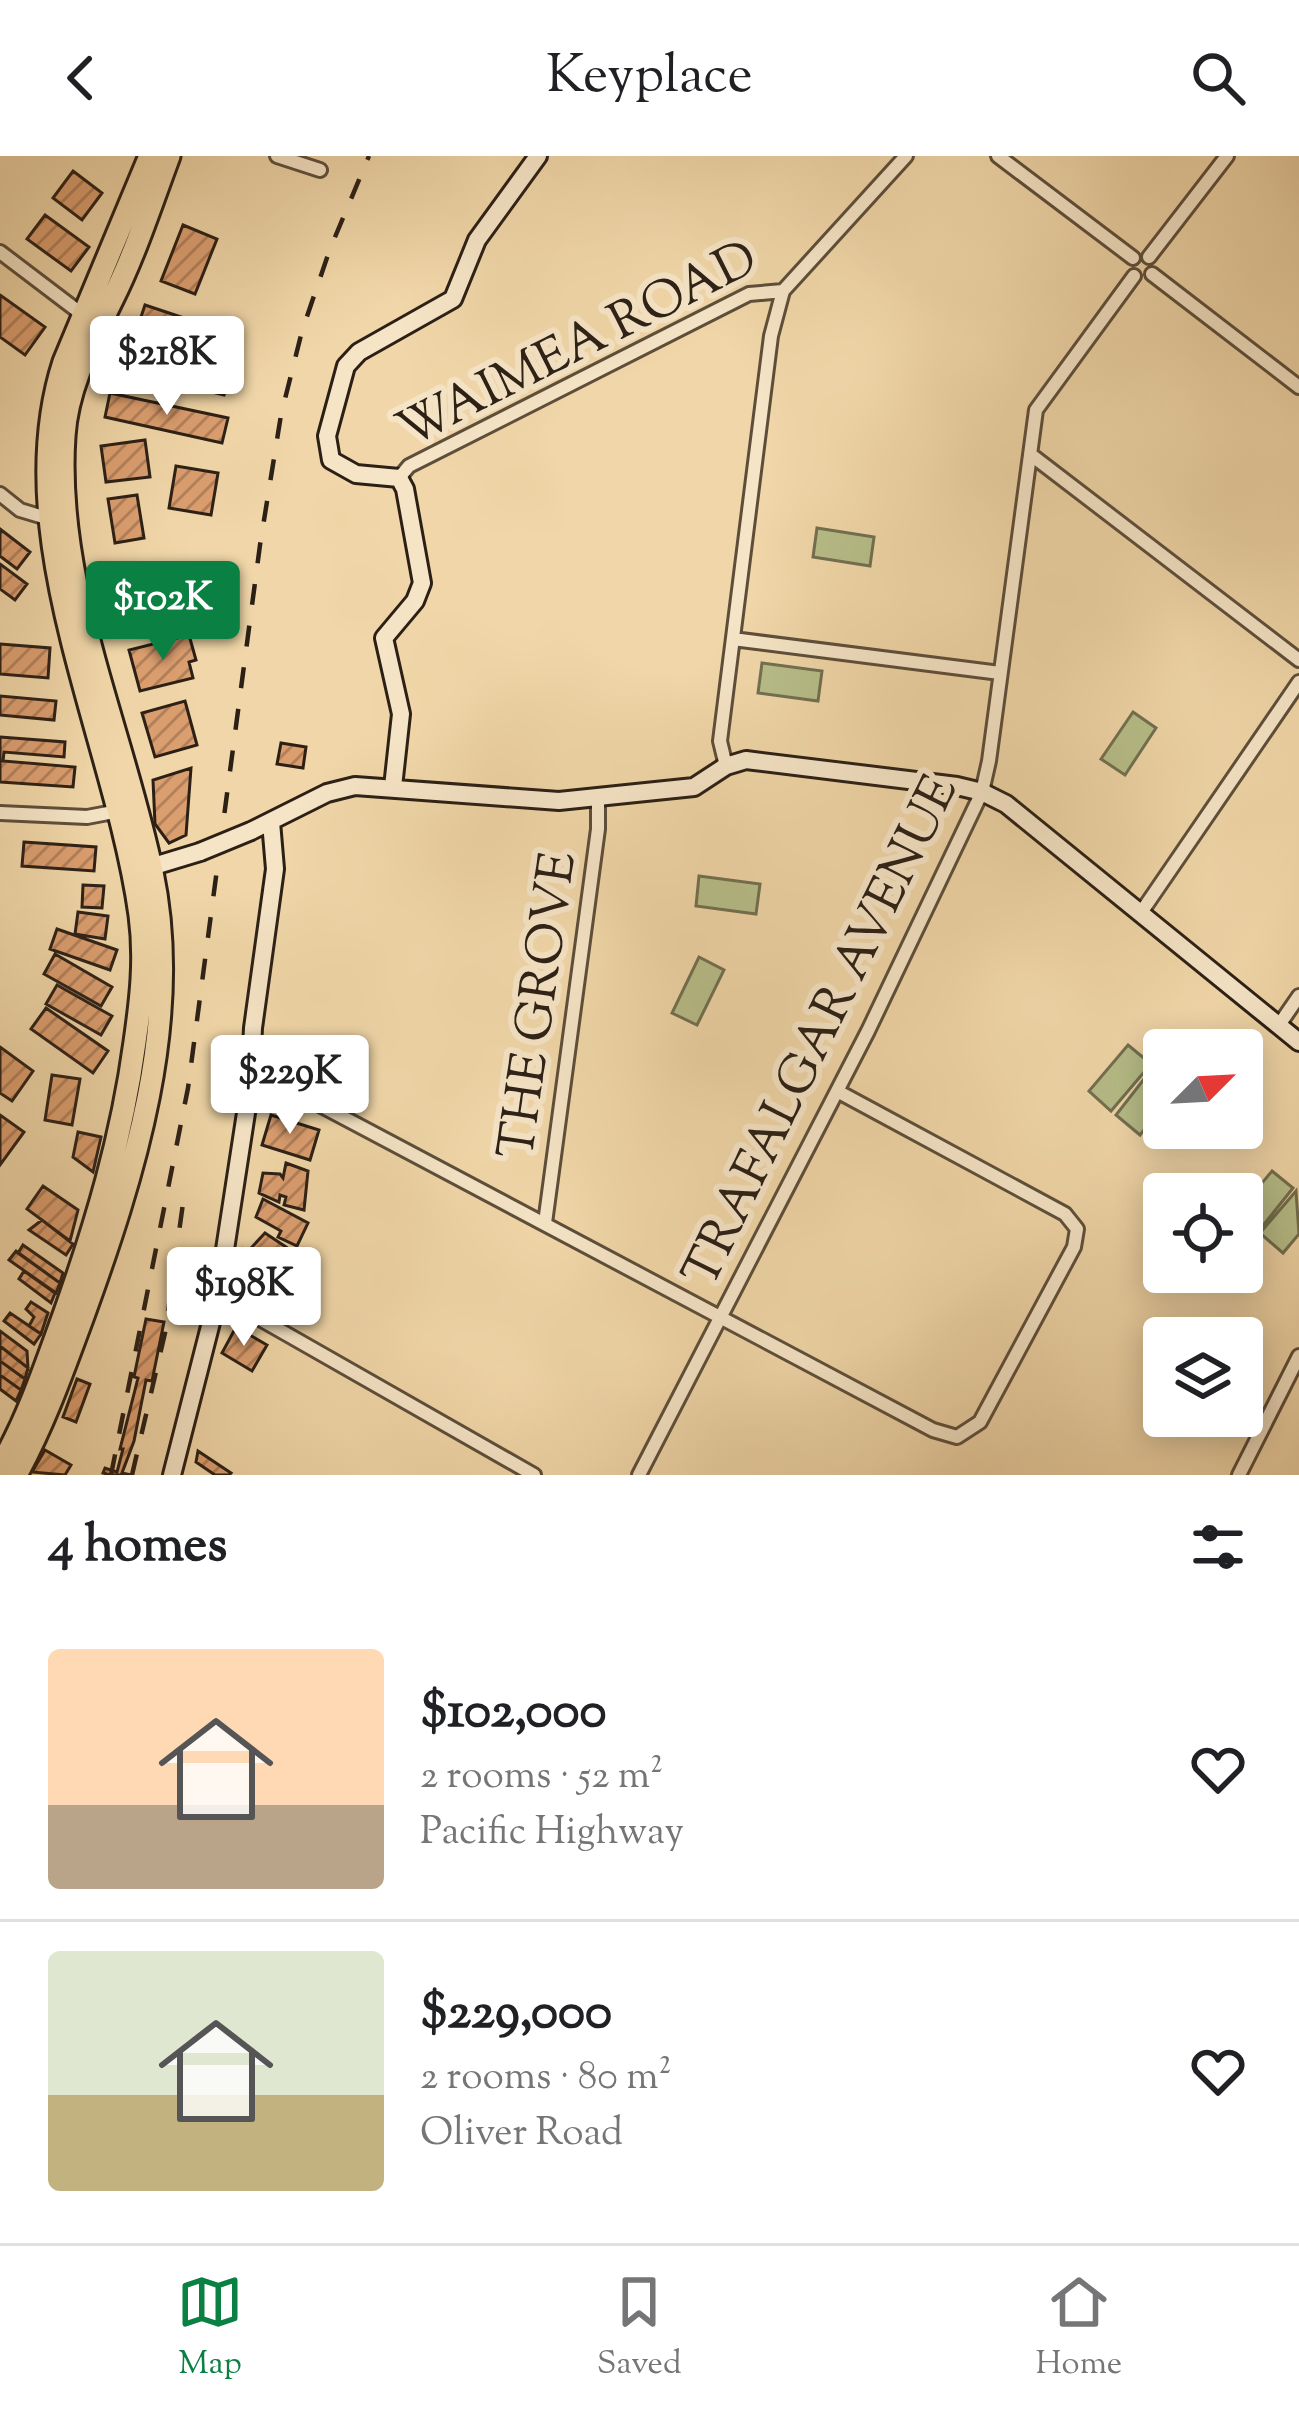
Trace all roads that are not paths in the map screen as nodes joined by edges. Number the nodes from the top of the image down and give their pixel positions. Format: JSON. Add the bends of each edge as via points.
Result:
{"nodes":[{"id":1,"x":150,"y":156,"type":"edge"},
{"id":2,"x":169,"y":156,"type":"edge"},
{"id":3,"x":277,"y":156,"type":"edge"},
{"id":4,"x":538,"y":156,"type":"edge"},
{"id":5,"x":906,"y":156,"type":"edge"},
{"id":6,"x":998,"y":156,"type":"edge"},
{"id":7,"x":1227,"y":156,"type":"edge"},
{"id":8,"x":320,"y":170,"type":"dead end"},
{"id":9,"x":0,"y":252,"type":"edge"},
{"id":10,"x":1149,"y":257,"type":"junction"},
{"id":11,"x":1133,"y":258,"type":"junction"},
{"id":12,"x":1151,"y":274,"type":"junction"},
{"id":13,"x":1134,"y":276,"type":"junction"},
{"id":14,"x":783,"y":291,"type":"junction"},
{"id":15,"x":83,"y":315,"type":"junction"},
{"id":16,"x":1299,"y":387,"type":"edge"},
{"id":17,"x":1030,"y":454,"type":"junction"},
{"id":18,"x":399,"y":478,"type":"junction"},
{"id":19,"x":0,"y":494,"type":"edge"},
{"id":20,"x":50,"y":519,"type":"junction"},
{"id":21,"x":733,"y":639,"type":"junction"},
{"id":22,"x":1299,"y":660,"type":"edge"},
{"id":23,"x":1000,"y":673,"type":"junction"},
{"id":24,"x":1299,"y":682,"type":"edge"},
{"id":25,"x":726,"y":766,"type":"junction"},
{"id":26,"x":393,"y":787,"type":"junction"},
{"id":27,"x":982,"y":792,"type":"junction"},
{"id":28,"x":598,"y":798,"type":"junction"},
{"id":29,"x":126,"y":809,"type":"junction"},
{"id":30,"x":0,"y":813,"type":"edge"},
{"id":31,"x":271,"y":822,"type":"junction"},
{"id":32,"x":244,"y":837,"type":"junction"},
{"id":33,"x":275,"y":868,"type":"junction"},
{"id":34,"x":142,"y":870,"type":"junction"},
{"id":35,"x":1140,"y":914,"type":"junction"},
{"id":36,"x":1299,"y":996,"type":"edge"},
{"id":37,"x":1279,"y":1025,"type":"junction"},
{"id":38,"x":1299,"y":1042,"type":"edge"},
{"id":39,"x":250,"y":1068,"type":"junction"},
{"id":40,"x":837,"y":1091,"type":"junction"},
{"id":41,"x":545,"y":1223,"type":"junction"},
{"id":42,"x":218,"y":1295,"type":"junction"},
{"id":43,"x":722,"y":1316,"type":"junction"},
{"id":44,"x":1299,"y":1356,"type":"edge"},
{"id":45,"x":0,"y":1467,"type":"edge"},
{"id":46,"x":16,"y":1475,"type":"edge"},
{"id":47,"x":172,"y":1475,"type":"edge"},
{"id":48,"x":534,"y":1475,"type":"edge"},
{"id":49,"x":639,"y":1475,"type":"edge"},
{"id":50,"x":1239,"y":1475,"type":"edge"}],
"edges":[{"from":1,"to":15,"type":"highway"},
{"from":2,"to":29,"type":"highway","via":[[80,368],[64,430],[74,567]]},
{"from":3,"to":8,"type":"street"},
{"from":4,"to":18,"type":"street","name":"WAIMEA ROAD","via":[[476,240],[452,299],[346,366],[327,436],[331,460],[345,471]]},
{"from":5,"to":14,"type":"street","name":"WAIMEA ROAD"},
{"from":6,"to":11,"type":"street"},
{"from":7,"to":10,"type":"street"},
{"from":9,"to":15,"type":"street"},
{"from":10,"to":11,"type":"street"},
{"from":10,"to":12,"type":"street"},
{"from":11,"to":13,"type":"street"},
{"from":12,"to":13,"type":"street"},
{"from":12,"to":16,"type":"street"},
{"from":13,"to":17,"type":"street","name":"TRAFALGAR AVENUE","via":[[1039,402]]},
{"from":14,"to":18,"type":"street","name":"WAIMEA ROAD","via":[[749,294]]},
{"from":14,"to":21,"type":"street"},
{"from":15,"to":20,"type":"highway","via":[[47,429]]},
{"from":17,"to":22,"type":"street"},
{"from":17,"to":23,"type":"street","name":"TRAFALGAR AVENUE"},
{"from":18,"to":26,"type":"street","via":[[422,583],[384,638],[401,714]]},
{"from":19,"to":20,"type":"street"},
{"from":20,"to":29,"type":"highway","via":[[82,680]]},
{"from":21,"to":23,"type":"street"},
{"from":21,"to":25,"type":"street","via":[[720,741]]},
{"from":23,"to":27,"type":"street","name":"TRAFALGAR AVENUE"},
{"from":24,"to":35,"type":"street"},
{"from":25,"to":27,"type":"street","via":[[753,760]]},
{"from":25,"to":28,"type":"street","via":[[694,788]]},
{"from":26,"to":28,"type":"street","via":[[559,802]]},
{"from":26,"to":31,"type":"street","via":[[341,788]]},
{"from":27,"to":35,"type":"street"},
{"from":27,"to":40,"type":"street","name":"TRAFALGAR AVENUE"},
{"from":28,"to":41,"type":"street","name":"THE GROVE"},
{"from":29,"to":30,"type":"street","via":[[87,817]]},
{"from":29,"to":34,"type":"highway"},
{"from":31,"to":32,"type":"street"},
{"from":31,"to":33,"type":"street"},
{"from":32,"to":33,"type":"street"},
{"from":32,"to":34,"type":"street","bridge":true},
{"from":33,"to":39,"type":"street"},
{"from":34,"to":45,"type":"highway","via":[[144,967],[114,1166],[35,1392]]},
{"from":34,"to":46,"type":"highway","via":[[161,917],[163,966],[139,1131],[100,1270]]},
{"from":35,"to":37,"type":"street"},
{"from":36,"to":37,"type":"street"},
{"from":37,"to":38,"type":"street"},
{"from":39,"to":41,"type":"street"},
{"from":39,"to":42,"type":"street"},
{"from":40,"to":43,"type":"street","name":"TRAFALGAR AVENUE"},
{"from":40,"to":43,"type":"street","via":[[1065,1214],[1077,1229],[1073,1247],[980,1422],[957,1437]]},
{"from":41,"to":43,"type":"street"},
{"from":42,"to":47,"type":"street"},
{"from":42,"to":48,"type":"street"},
{"from":43,"to":49,"type":"street","name":"TRAFALGAR AVENUE"},
{"from":44,"to":50,"type":"street"}]}
